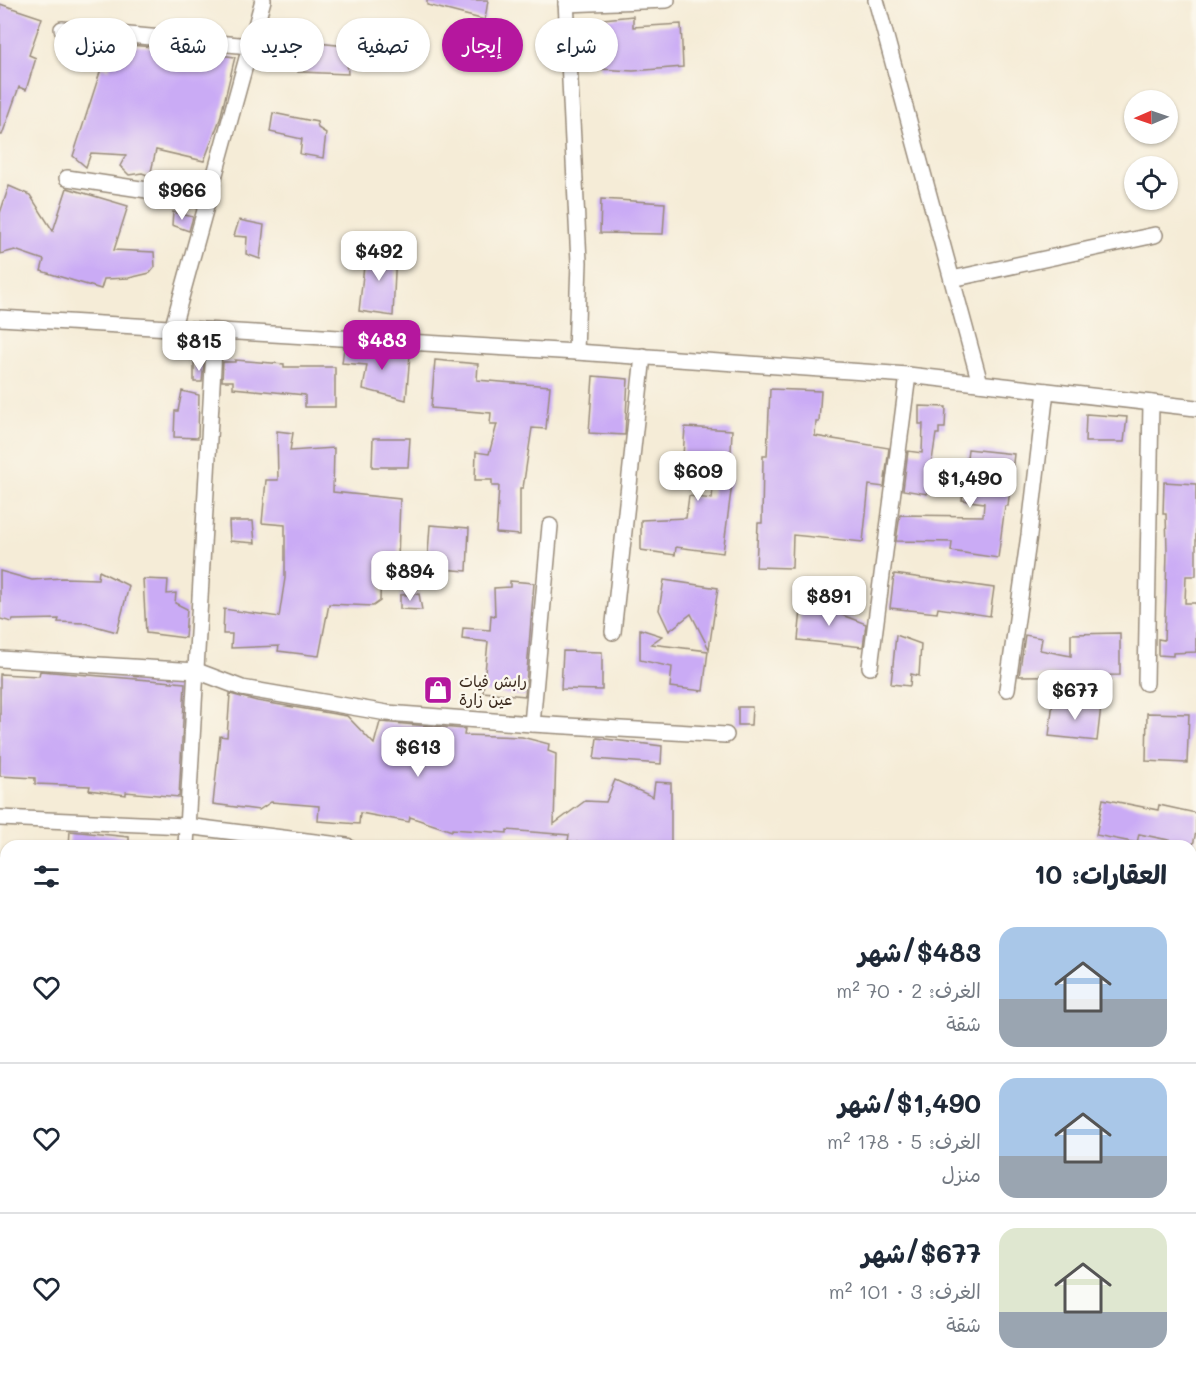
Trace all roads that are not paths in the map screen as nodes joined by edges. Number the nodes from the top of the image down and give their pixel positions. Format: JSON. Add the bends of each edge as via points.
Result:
{"nodes":[{"id":1,"x":263,"y":0,"type":"edge"},
{"id":2,"x":667,"y":0,"type":"edge"},
{"id":3,"x":876,"y":0,"type":"edge"},
{"id":4,"x":566,"y":2,"type":"edge"},
{"id":5,"x":258,"y":18,"type":"edge"},
{"id":6,"x":137,"y":36,"type":"edge"},
{"id":7,"x":240,"y":45,"type":"edge"},
{"id":8,"x":243,"y":72,"type":"edge"},
{"id":9,"x":67,"y":178,"type":"dead end"},
{"id":10,"x":207,"y":200,"type":"junction"},
{"id":11,"x":1155,"y":235,"type":"dead end"},
{"id":12,"x":951,"y":279,"type":"junction"},
{"id":13,"x":0,"y":318,"type":"edge"},
{"id":14,"x":172,"y":330,"type":"junction"},
{"id":15,"x":215,"y":332,"type":"junction"},
{"id":16,"x":576,"y":352,"type":"junction"},
{"id":17,"x":643,"y":356,"type":"junction"},
{"id":18,"x":908,"y":375,"type":"junction"},
{"id":19,"x":980,"y":383,"type":"junction"},
{"id":20,"x":1046,"y":391,"type":"junction"},
{"id":21,"x":1151,"y":403,"type":"junction"},
{"id":22,"x":1196,"y":408,"type":"edge"},
{"id":23,"x":550,"y":526,"type":"dead end"},
{"id":24,"x":613,"y":632,"type":"dead end"},
{"id":25,"x":0,"y":659,"type":"edge"},
{"id":26,"x":870,"y":667,"type":"dead end"},
{"id":27,"x":197,"y":670,"type":"junction"},
{"id":28,"x":1146,"y":683,"type":"dead end"},
{"id":29,"x":1007,"y":689,"type":"dead end"},
{"id":30,"x":532,"y":724,"type":"junction"},
{"id":31,"x":726,"y":735,"type":"dead end"},
{"id":32,"x":0,"y":818,"type":"edge"},
{"id":33,"x":186,"y":826,"type":"junction"},
{"id":34,"x":186,"y":840,"type":"edge"},
{"id":35,"x":299,"y":840,"type":"edge"}],
"edges":[{"from":1,"to":5,"type":"street"},
{"from":2,"to":4,"type":"street"},
{"from":3,"to":12,"type":"street"},
{"from":4,"to":16,"type":"street","via":[[579,262]]},
{"from":6,"to":7,"type":"street"},
{"from":8,"to":10,"type":"street"},
{"from":9,"to":10,"type":"street"},
{"from":10,"to":14,"type":"street"},
{"from":11,"to":12,"type":"street"},
{"from":12,"to":19,"type":"street"},
{"from":13,"to":14,"type":"street"},
{"from":14,"to":15,"type":"street"},
{"from":15,"to":16,"type":"street"},
{"from":15,"to":27,"type":"street"},
{"from":16,"to":17,"type":"street"},
{"from":17,"to":18,"type":"street"},
{"from":17,"to":24,"type":"street"},
{"from":18,"to":19,"type":"street"},
{"from":18,"to":26,"type":"street"},
{"from":19,"to":20,"type":"street"},
{"from":20,"to":21,"type":"street"},
{"from":20,"to":29,"type":"street"},
{"from":21,"to":22,"type":"street"},
{"from":21,"to":28,"type":"street"},
{"from":23,"to":30,"type":"street"},
{"from":25,"to":27,"type":"street"},
{"from":27,"to":30,"type":"street","via":[[242,688],[387,712]]},
{"from":27,"to":33,"type":"street"},
{"from":30,"to":31,"type":"street"},
{"from":32,"to":33,"type":"street"},
{"from":33,"to":34,"type":"street"},
{"from":33,"to":35,"type":"street"}]}
